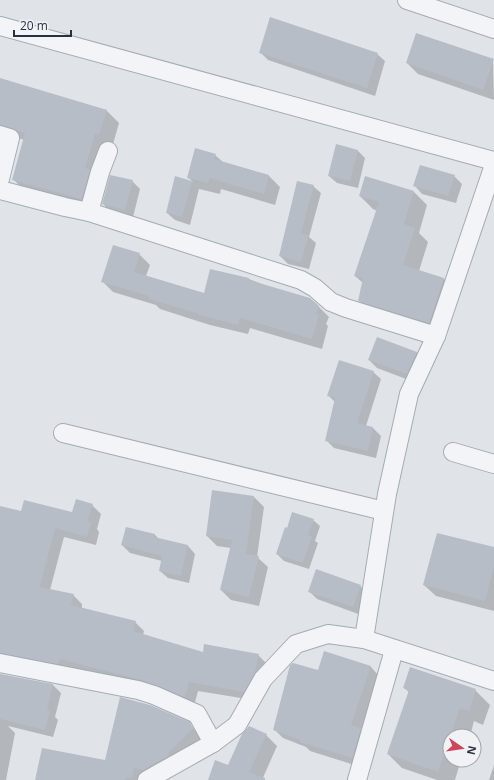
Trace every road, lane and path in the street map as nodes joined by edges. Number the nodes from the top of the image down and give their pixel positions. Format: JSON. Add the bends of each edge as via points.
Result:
{"nodes":[{"id":1,"x":407,"y":0,"type":"edge"},
{"id":2,"x":0,"y":26,"type":"edge"},
{"id":3,"x":494,"y":29,"type":"edge"},
{"id":4,"x":0,"y":135,"type":"edge"},
{"id":5,"x":108,"y":150,"type":"dead end"},
{"id":6,"x":494,"y":160,"type":"edge"},
{"id":7,"x":494,"y":165,"type":"edge"},
{"id":8,"x":0,"y":179,"type":"edge"},
{"id":9,"x":0,"y":190,"type":"edge"},
{"id":10,"x":89,"y":212,"type":"junction"},
{"id":11,"x":436,"y":336,"type":"junction"},
{"id":12,"x":63,"y":433,"type":"dead end"},
{"id":13,"x":454,"y":452,"type":"dead end"},
{"id":14,"x":494,"y":464,"type":"edge"},
{"id":15,"x":384,"y":512,"type":"junction"},
{"id":16,"x":364,"y":639,"type":"junction"},
{"id":17,"x":394,"y":650,"type":"junction"},
{"id":18,"x":0,"y":664,"type":"edge"},
{"id":19,"x":494,"y":681,"type":"edge"},
{"id":20,"x":213,"y":742,"type":"junction"},
{"id":21,"x":360,"y":779,"type":"edge"},
{"id":22,"x":147,"y":780,"type":"edge"}],
"edges":[{"from":1,"to":3,"type":"street"},
{"from":2,"to":6,"type":"street"},
{"from":4,"to":8,"type":"street","via":[[10,138]]},
{"from":5,"to":10,"type":"street"},
{"from":7,"to":11,"type":"street"},
{"from":9,"to":10,"type":"street"},
{"from":10,"to":11,"type":"street","via":[[301,280],[331,302]]},
{"from":11,"to":15,"type":"street","via":[[409,394]]},
{"from":12,"to":15,"type":"street"},
{"from":13,"to":14,"type":"street"},
{"from":15,"to":16,"type":"street"},
{"from":16,"to":17,"type":"street"},
{"from":16,"to":20,"type":"street","via":[[328,634],[296,644],[263,679],[237,725]]},
{"from":17,"to":19,"type":"street"},
{"from":17,"to":21,"type":"street"},
{"from":18,"to":20,"type":"street","via":[[154,695],[197,714]]},
{"from":20,"to":22,"type":"street"}]}
